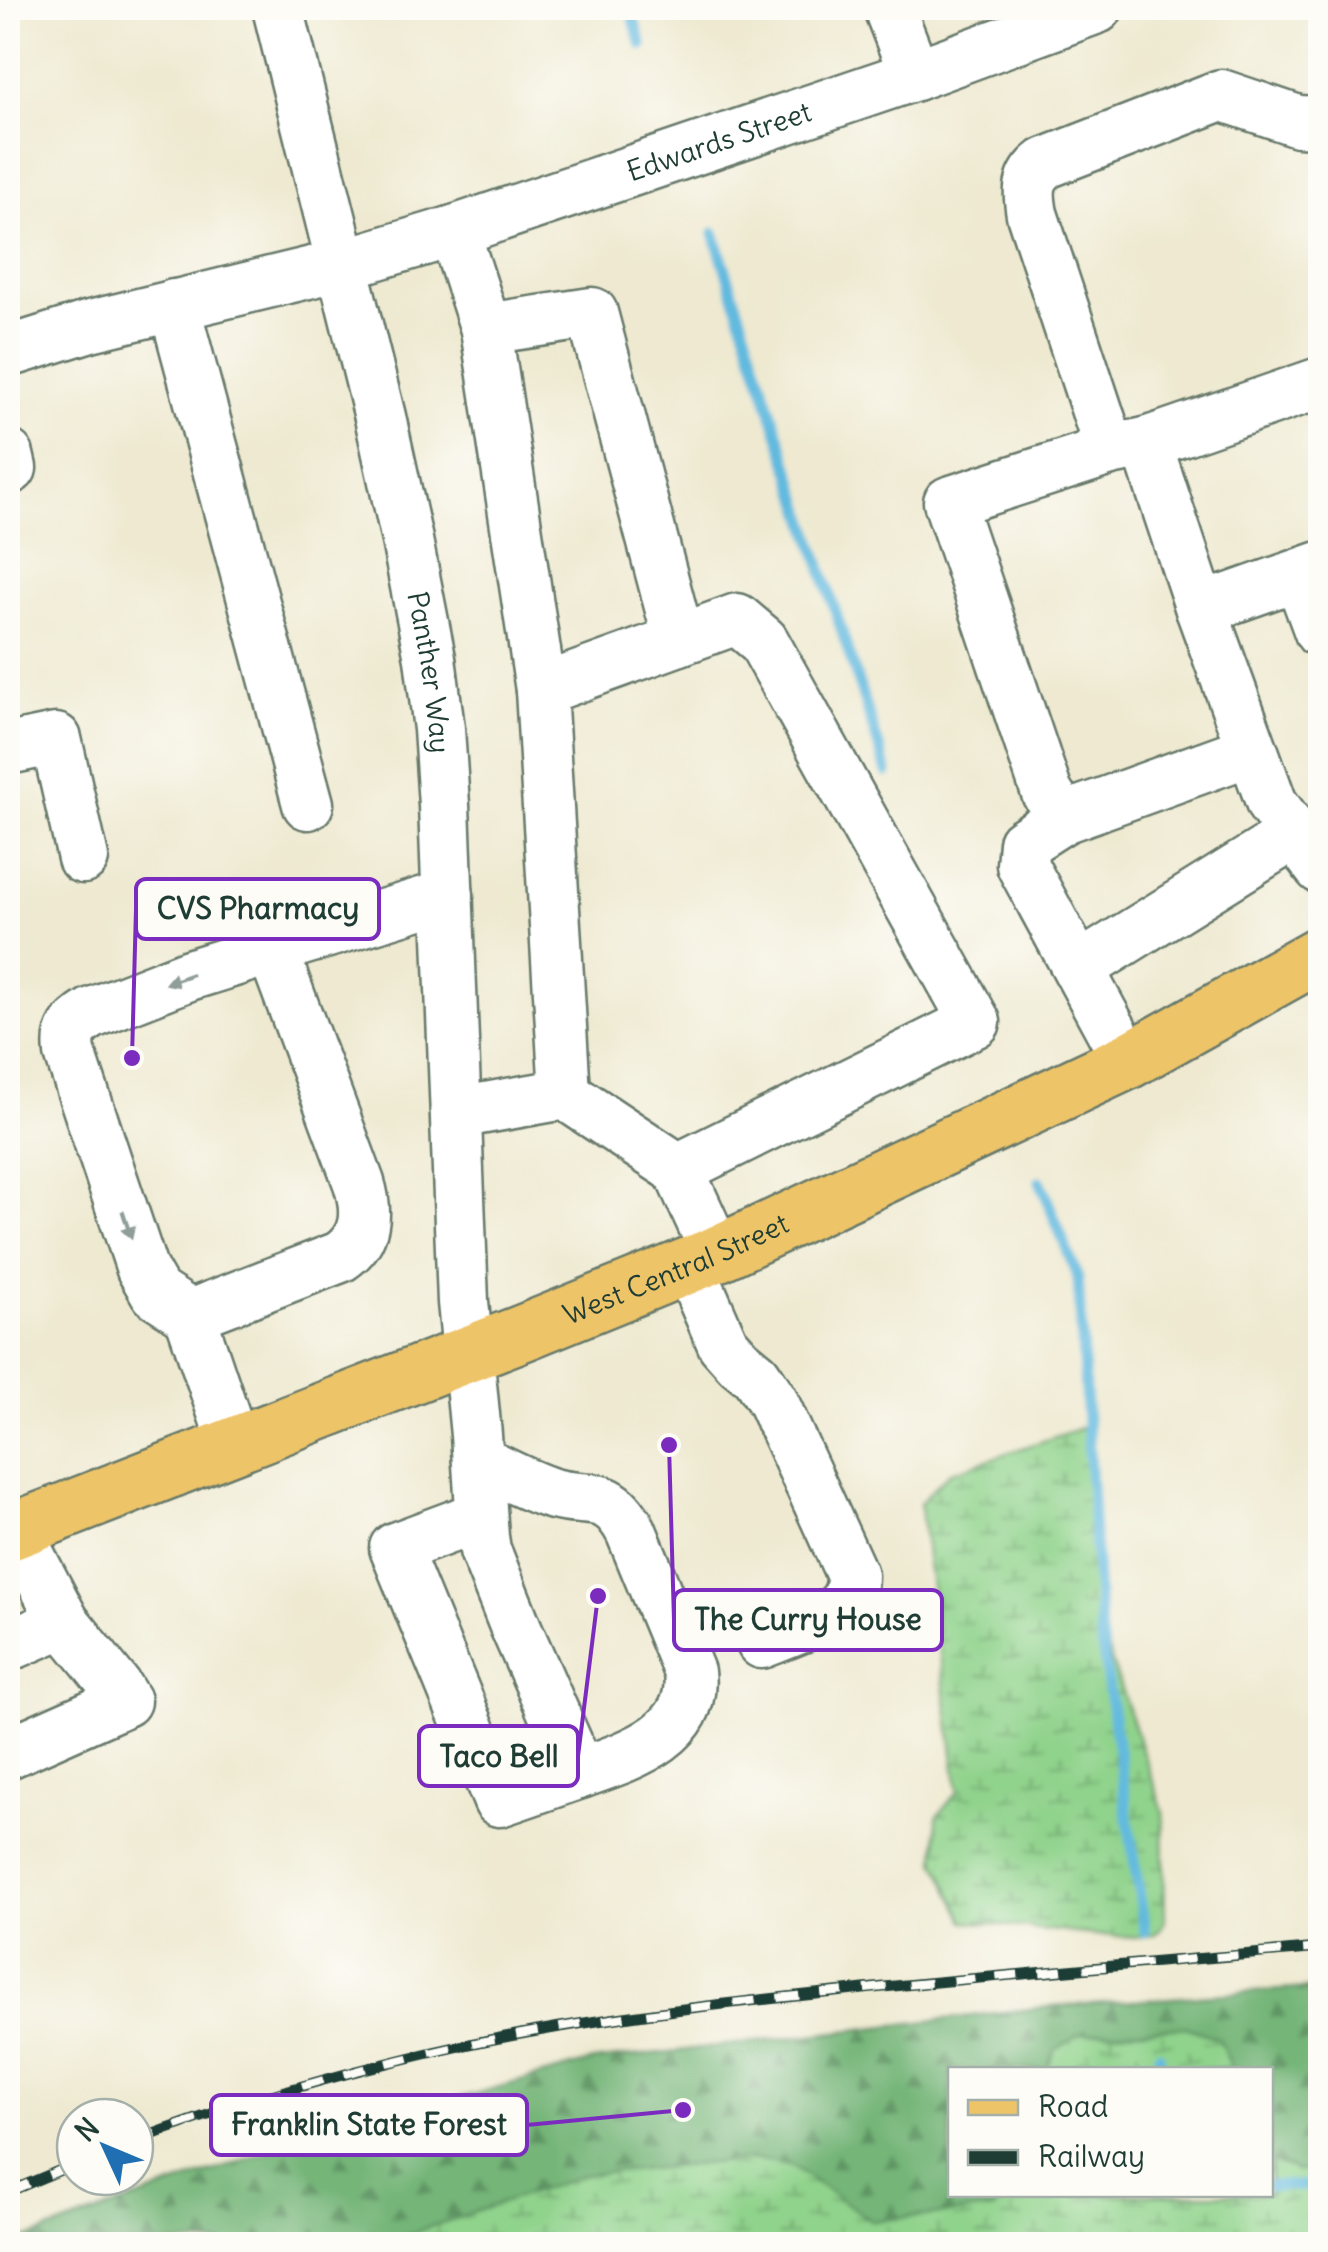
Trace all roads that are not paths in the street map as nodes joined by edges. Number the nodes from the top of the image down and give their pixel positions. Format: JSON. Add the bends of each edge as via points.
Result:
{"nodes":[{"id":1,"x":278,"y":8,"type":"edge"},
{"id":2,"x":889,"y":8,"type":"edge"},
{"id":3,"x":1097,"y":8,"type":"edge"},
{"id":4,"x":915,"y":75,"type":"junction"},
{"id":5,"x":1320,"y":122,"type":"edge"},
{"id":6,"x":454,"y":231,"type":"junction"},
{"id":7,"x":341,"y":265,"type":"junction"},
{"id":8,"x":174,"y":306,"type":"junction"},
{"id":9,"x":486,"y":329,"type":"junction"},
{"id":10,"x":8,"y":352,"type":"edge"},
{"id":11,"x":1320,"y":383,"type":"edge"},
{"id":12,"x":1128,"y":446,"type":"junction"},
{"id":13,"x":1310,"y":571,"type":"edge"},
{"id":14,"x":1201,"y":609,"type":"junction"},
{"id":15,"x":1320,"y":632,"type":"edge"},
{"id":16,"x":679,"y":640,"type":"junction"},
{"id":17,"x":540,"y":690,"type":"junction"},
{"id":18,"x":8,"y":749,"type":"edge"},
{"id":19,"x":1251,"y":750,"type":"junction"},
{"id":20,"x":308,"y":804,"type":"dead end"},
{"id":21,"x":1063,"y":818,"type":"junction"},
{"id":22,"x":1311,"y":849,"type":"edge"},
{"id":23,"x":83,"y":858,"type":"dead end"},
{"id":24,"x":448,"y":895,"type":"junction"},
{"id":25,"x":272,"y":949,"type":"junction"},
{"id":26,"x":1320,"y":954,"type":"edge"},
{"id":27,"x":1078,"y":968,"type":"junction"},
{"id":28,"x":1128,"y":1061,"type":"junction"},
{"id":29,"x":565,"y":1094,"type":"junction"},
{"id":30,"x":457,"y":1113,"type":"junction"},
{"id":31,"x":678,"y":1169,"type":"junction"},
{"id":32,"x":703,"y":1260,"type":"junction"},
{"id":33,"x":190,"y":1315,"type":"junction"},
{"id":34,"x":468,"y":1352,"type":"junction"},
{"id":35,"x":234,"y":1446,"type":"junction"},
{"id":36,"x":478,"y":1460,"type":"junction"},
{"id":37,"x":481,"y":1516,"type":"junction"},
{"id":38,"x":12,"y":1531,"type":"edge"},
{"id":39,"x":64,"y":1622,"type":"junction"},
{"id":40,"x":516,"y":1628,"type":"junction"},
{"id":41,"x":762,"y":1643,"type":"dead end"},
{"id":42,"x":8,"y":1646,"type":"edge"},
{"id":43,"x":440,"y":1660,"type":"junction"},
{"id":44,"x":8,"y":1752,"type":"edge"},
{"id":45,"x":576,"y":1764,"type":"junction"}],
"edges":[{"from":1,"to":7,"type":"street","name":"Panther Way"},
{"from":2,"to":4,"type":"street"},
{"from":3,"to":4,"type":"street","name":"Edwards Street"},
{"from":4,"to":6,"type":"street","name":"Edwards Street"},
{"from":5,"to":12,"type":"street","via":[[1221,95],[1036,170],[1029,184],[1032,214]]},
{"from":6,"to":7,"type":"street","name":"Edwards Street"},
{"from":6,"to":9,"type":"street"},
{"from":7,"to":8,"type":"street","name":"Edwards Street"},
{"from":7,"to":24,"type":"street","name":"Panther Way","via":[[430,658]]},
{"from":8,"to":10,"type":"street","name":"Edwards Street"},
{"from":8,"to":20,"type":"street"},
{"from":9,"to":16,"type":"street","via":[[592,313]]},
{"from":9,"to":17,"type":"street"},
{"from":11,"to":12,"type":"street"},
{"from":12,"to":14,"type":"street"},
{"from":12,"to":21,"type":"street","via":[[949,502],[1046,793]]},
{"from":13,"to":14,"type":"street"},
{"from":13,"to":15,"type":"street"},
{"from":14,"to":19,"type":"street"},
{"from":16,"to":17,"type":"street"},
{"from":16,"to":31,"type":"street","via":[[738,619],[763,642],[975,1022]]},
{"from":17,"to":29,"type":"street"},
{"from":18,"to":23,"type":"street","via":[[56,740]]},
{"from":19,"to":21,"type":"street"},
{"from":19,"to":22,"type":"street","via":[[1272,804]]},
{"from":21,"to":27,"type":"street","via":[[1024,843],[1022,866]]},
{"from":22,"to":27,"type":"street"},
{"from":24,"to":25,"type":"street"},
{"from":24,"to":30,"type":"street","name":"Panther Way"},
{"from":25,"to":33,"type":"street","via":[[359,1184],[364,1223],[340,1257]]},
{"from":25,"to":33,"type":"street","one_way":true,"via":[[92,1013],[68,1039],[142,1268],[156,1293]]},
{"from":26,"to":28,"type":"main road","name":"West Central Street"},
{"from":27,"to":28,"type":"street"},
{"from":28,"to":32,"type":"main road","name":"West Central Street"},
{"from":29,"to":30,"type":"street"},
{"from":29,"to":31,"type":"street"},
{"from":30,"to":34,"type":"street","name":"Panther Way"},
{"from":31,"to":32,"type":"street"},
{"from":32,"to":34,"type":"main road","name":"West Central Street"},
{"from":32,"to":41,"type":"street","via":[[724,1344],[772,1400],[852,1576],[848,1597],[836,1610]]},
{"from":33,"to":35,"type":"street"},
{"from":34,"to":35,"type":"main road","name":"West Central Street"},
{"from":34,"to":36,"type":"street","name":"Panther Way"},
{"from":35,"to":38,"type":"main road","name":"West Central Street"},
{"from":36,"to":37,"type":"street","name":"Panther Way"},
{"from":36,"to":45,"type":"street","via":[[538,1489],[578,1497],[591,1508],[668,1669],[661,1708]]},
{"from":37,"to":40,"type":"street","name":"Panther Way","via":[[485,1550]]},
{"from":37,"to":43,"type":"street","via":[[394,1548]]},
{"from":38,"to":39,"type":"street"},
{"from":39,"to":42,"type":"street"},
{"from":39,"to":44,"type":"street","via":[[124,1701]]},
{"from":40,"to":43,"type":"street"},
{"from":40,"to":45,"type":"street","name":"Panther Way"},
{"from":43,"to":45,"type":"street","via":[[499,1801]]}]}
